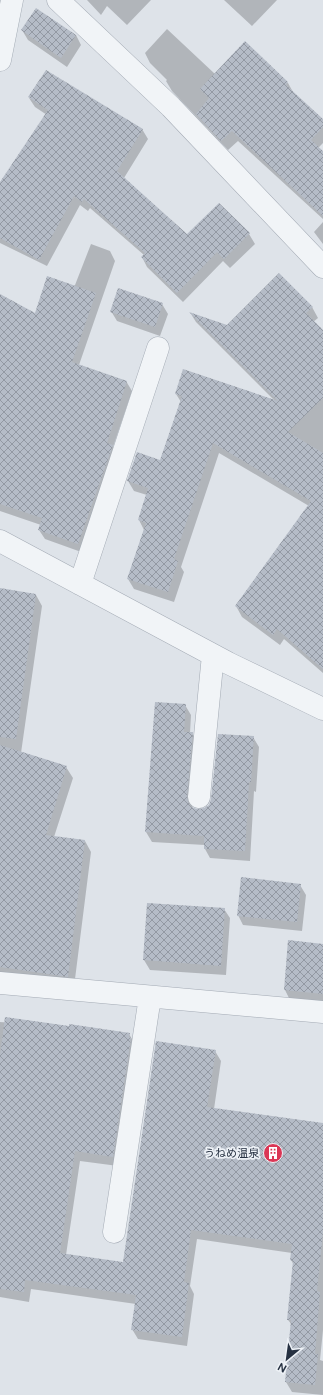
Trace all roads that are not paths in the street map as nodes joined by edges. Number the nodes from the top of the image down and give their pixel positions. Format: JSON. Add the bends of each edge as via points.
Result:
{"nodes":[{"id":1,"x":12,"y":0,"type":"edge"},
{"id":2,"x":58,"y":0,"type":"edge"},
{"id":3,"x":0,"y":60,"type":"edge"},
{"id":4,"x":323,"y":267,"type":"edge"},
{"id":5,"x":158,"y":348,"type":"dead end"},
{"id":6,"x":0,"y":541,"type":"edge"},
{"id":7,"x":80,"y":584,"type":"junction"},
{"id":8,"x":213,"y":655,"type":"junction"},
{"id":9,"x":323,"y":709,"type":"edge"},
{"id":10,"x":200,"y":797,"type":"dead end"},
{"id":11,"x":0,"y":983,"type":"edge"},
{"id":12,"x":150,"y":997,"type":"junction"},
{"id":13,"x":323,"y":1012,"type":"edge"},
{"id":14,"x":114,"y":1232,"type":"dead end"}],
"edges":[{"from":1,"to":3,"type":"street"},
{"from":2,"to":4,"type":"street","via":[[171,107]]},
{"from":5,"to":7,"type":"street"},
{"from":6,"to":7,"type":"street"},
{"from":7,"to":8,"type":"street"},
{"from":8,"to":9,"type":"street"},
{"from":8,"to":10,"type":"street"},
{"from":11,"to":12,"type":"street"},
{"from":12,"to":13,"type":"street"},
{"from":12,"to":14,"type":"street"}]}
